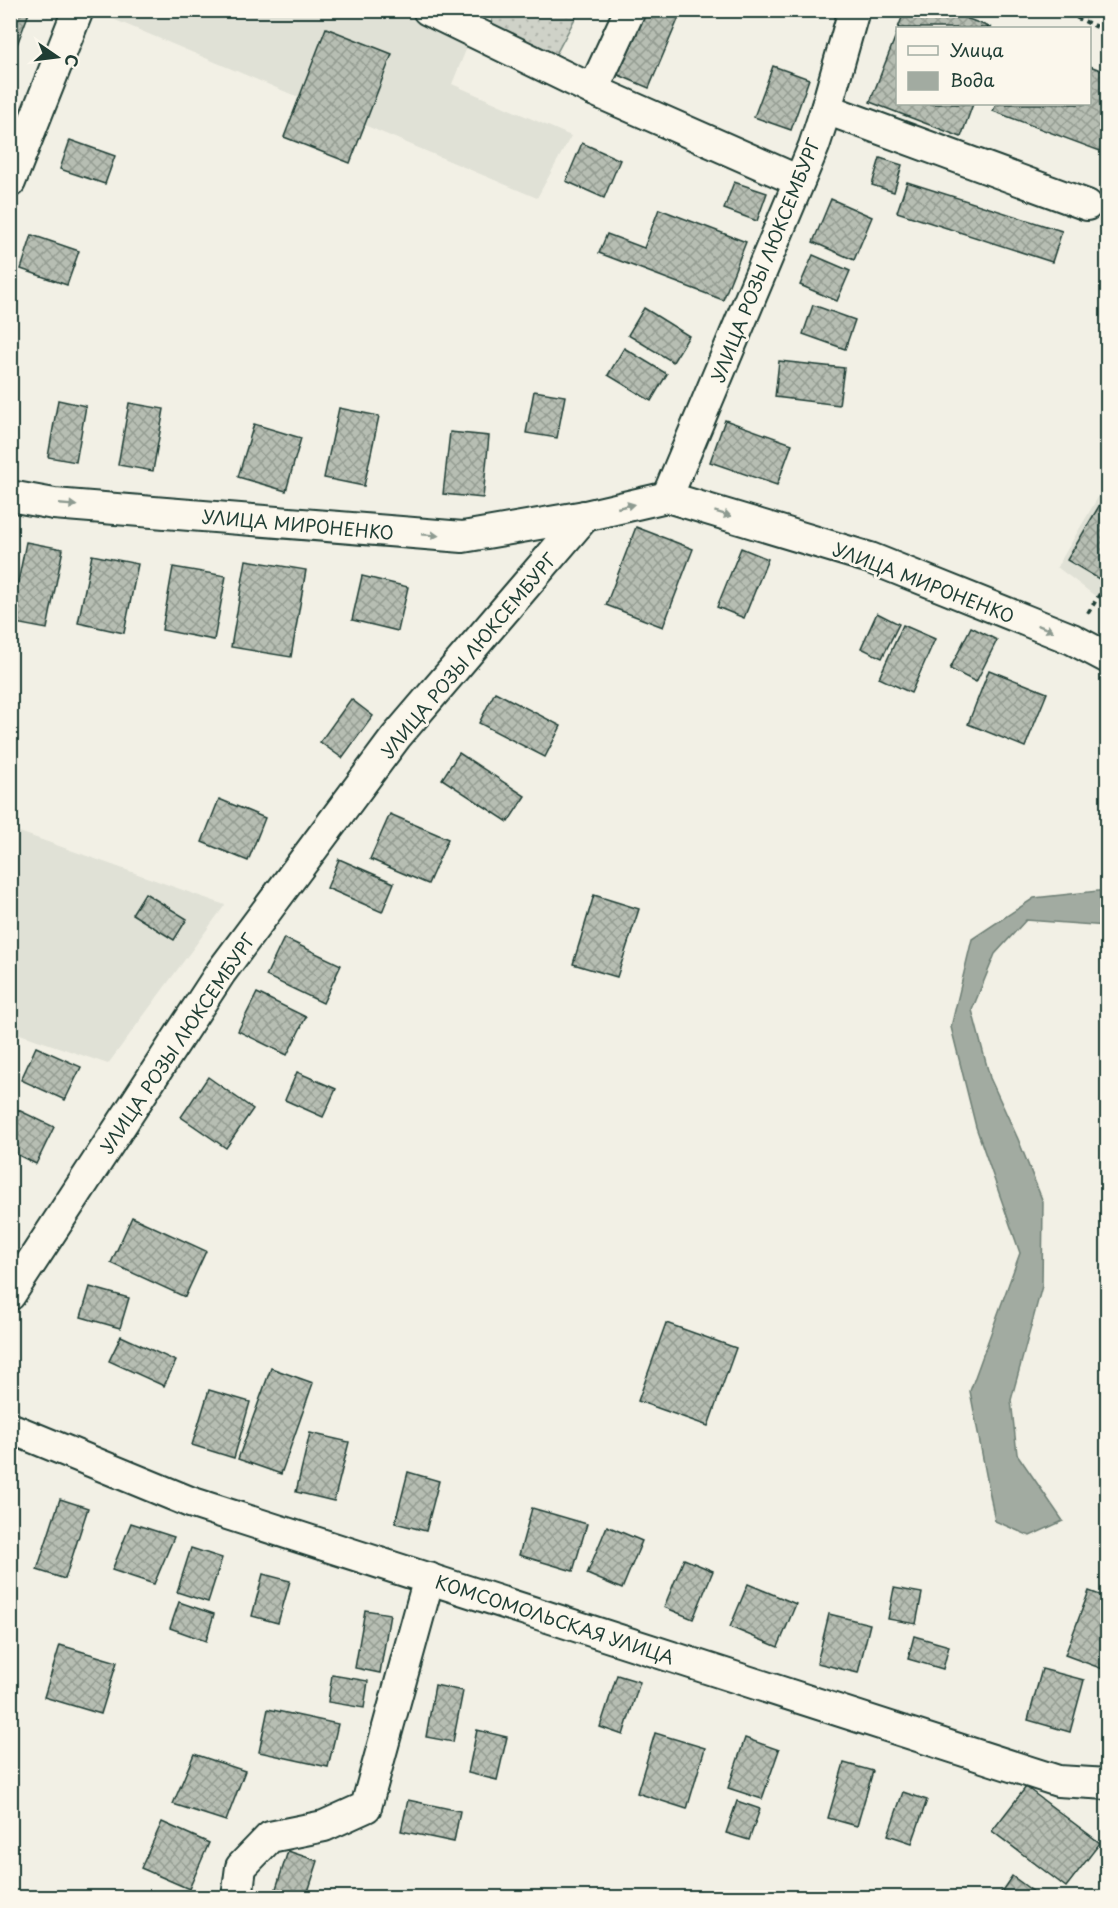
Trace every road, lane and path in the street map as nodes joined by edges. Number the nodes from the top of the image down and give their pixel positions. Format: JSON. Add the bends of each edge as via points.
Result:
{"nodes":[{"id":1,"x":78,"y":10,"type":"edge"},
{"id":2,"x":428,"y":10,"type":"edge"},
{"id":3,"x":630,"y":10,"type":"edge"},
{"id":4,"x":854,"y":10,"type":"edge"},
{"id":5,"x":1059,"y":10,"type":"edge"},
{"id":6,"x":1107,"y":32,"type":"edge"},
{"id":7,"x":593,"y":90,"type":"junction"},
{"id":8,"x":826,"y":109,"type":"junction"},
{"id":9,"x":11,"y":177,"type":"edge"},
{"id":10,"x":799,"y":181,"type":"junction"},
{"id":11,"x":1087,"y":205,"type":"dead end"},
{"id":12,"x":10,"y":496,"type":"edge"},
{"id":13,"x":667,"y":497,"type":"junction"},
{"id":14,"x":585,"y":516,"type":"junction"},
{"id":15,"x":1107,"y":581,"type":"edge"},
{"id":16,"x":1072,"y":639,"type":"junction"},
{"id":17,"x":1107,"y":658,"type":"edge"},
{"id":18,"x":10,"y":1295,"type":"edge"},
{"id":19,"x":10,"y":1428,"type":"edge"},
{"id":20,"x":429,"y":1578,"type":"junction"},
{"id":21,"x":1107,"y":1784,"type":"edge"},
{"id":22,"x":237,"y":1898,"type":"edge"}],
"edges":[{"from":1,"to":9,"type":"street"},
{"from":2,"to":7,"type":"street"},
{"from":3,"to":7,"type":"street"},
{"from":4,"to":8,"type":"street","name":"УЛИЦА РОЗЫ ЛЮКСЕМБУРГ"},
{"from":5,"to":6,"type":"path"},
{"from":7,"to":10,"type":"street"},
{"from":8,"to":10,"type":"street","name":"УЛИЦА РОЗЫ ЛЮКСЕМБУРГ"},
{"from":8,"to":11,"type":"street"},
{"from":10,"to":13,"type":"street","name":"УЛИЦА РОЗЫ ЛЮКСЕМБУРГ"},
{"from":12,"to":14,"type":"street","name":"УЛИЦА МИРОНЕНКО","one_way":true,"via":[[54,504],[463,537]]},
{"from":14,"to":13,"type":"street","one_way":true},
{"from":13,"to":16,"type":"street","name":"УЛИЦА МИРОНЕНКО","one_way":true,"via":[[870,558]]},
{"from":14,"to":18,"type":"street","name":"УЛИЦА РОЗЫ ЛЮКСЕМБУРГ","via":[[396,737],[221,972]]},
{"from":15,"to":16,"type":"path"},
{"from":16,"to":17,"type":"street","name":"УЛИЦА МИРОНЕНКО"},
{"from":19,"to":20,"type":"street","name":"КОМСОМОЛЬСКАЯ УЛИЦА","via":[[190,1502]]},
{"from":20,"to":21,"type":"street","name":"КОМСОМОЛЬСКАЯ УЛИЦА","via":[[1058,1781]]},
{"from":20,"to":22,"type":"street","via":[[366,1807],[324,1826],[270,1837],[241,1867]]}]}
